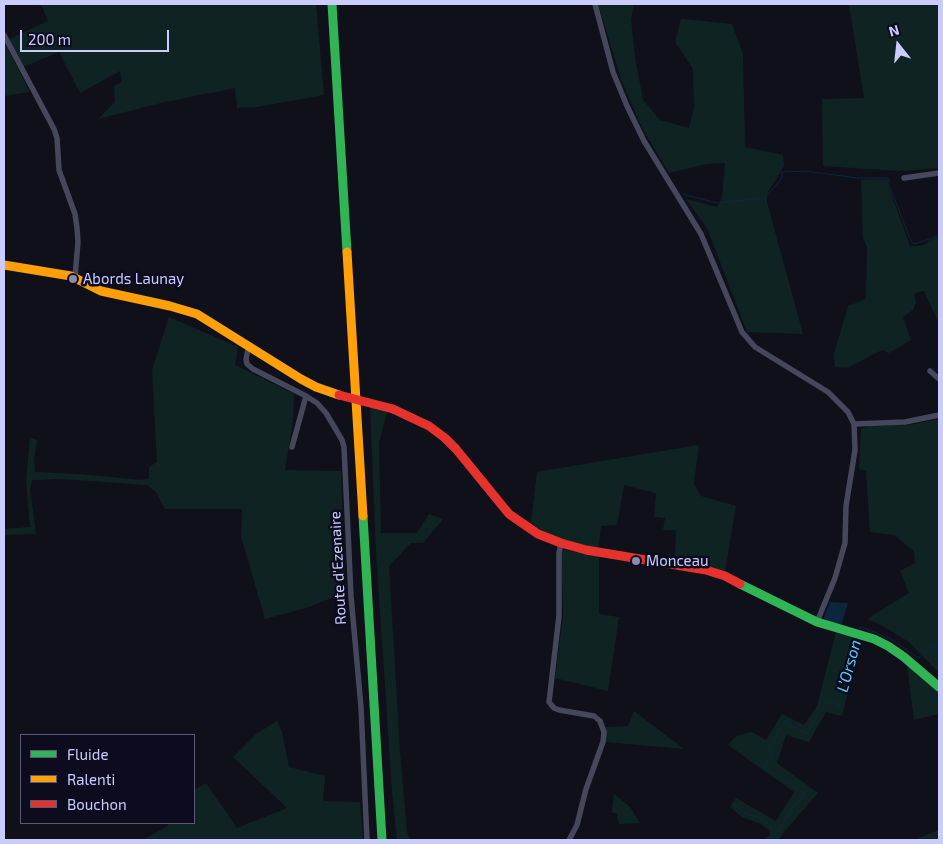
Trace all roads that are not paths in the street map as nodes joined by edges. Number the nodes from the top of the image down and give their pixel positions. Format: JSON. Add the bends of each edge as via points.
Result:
{"nodes":[{"id":1,"x":332,"y":4,"type":"edge"},
{"id":2,"x":340,"y":4,"type":"edge"},
{"id":3,"x":595,"y":4,"type":"edge"},
{"id":4,"x":4,"y":35,"type":"edge"},
{"id":5,"x":939,"y":173,"type":"edge"},
{"id":6,"x":904,"y":178,"type":"dead end"},
{"id":7,"x":4,"y":265,"type":"edge"},
{"id":8,"x":75,"y":278,"type":"junction"},
{"id":9,"x":249,"y":345,"type":"junction"},
{"id":10,"x":930,"y":371,"type":"dead end"},
{"id":11,"x":939,"y":379,"type":"edge"},
{"id":12,"x":306,"y":396,"type":"junction"},
{"id":13,"x":939,"y":415,"type":"edge"},
{"id":14,"x":854,"y":424,"type":"junction"},
{"id":15,"x":292,"y":447,"type":"dead end"},
{"id":16,"x":561,"y":544,"type":"junction"},
{"id":17,"x":817,"y":622,"type":"junction"},
{"id":18,"x":939,"y":687,"type":"edge"},
{"id":19,"x":367,"y":840,"type":"edge"},
{"id":20,"x":382,"y":840,"type":"edge"},
{"id":21,"x":390,"y":840,"type":"edge"},
{"id":22,"x":569,"y":840,"type":"edge"}],
"edges":[{"from":1,"to":20,"type":"main road"},
{"from":2,"to":21,"type":"main road"},
{"from":3,"to":14,"type":"street","via":[[627,106],[644,141],[701,234],[742,332],[755,347],[828,392],[848,412]]},
{"from":4,"to":8,"type":"street","via":[[57,138],[59,170],[77,228]]},
{"from":5,"to":6,"type":"street"},
{"from":7,"to":8,"type":"main road"},
{"from":8,"to":9,"type":"main road","via":[[101,291],[197,314]]},
{"from":9,"to":12,"type":"street","name":"Route d'Ezenaire","via":[[247,364]]},
{"from":9,"to":16,"type":"main road","bridge":true,"via":[[316,387],[393,409],[429,426],[456,449],[509,514],[538,534]]},
{"from":10,"to":11,"type":"street"},
{"from":12,"to":15,"type":"street"},
{"from":12,"to":19,"type":"street","name":"Route d'Ezenaire","via":[[326,413],[344,447]]},
{"from":13,"to":14,"type":"street","via":[[905,422]]},
{"from":14,"to":17,"type":"street","via":[[855,450],[846,506],[846,543]]},
{"from":16,"to":17,"type":"main road","via":[[706,570],[725,576]]},
{"from":16,"to":22,"type":"street","via":[[559,616],[549,702],[558,710],[594,716],[604,732],[577,825]]},
{"from":17,"to":18,"type":"main road","via":[[874,639],[896,651]]}]}
